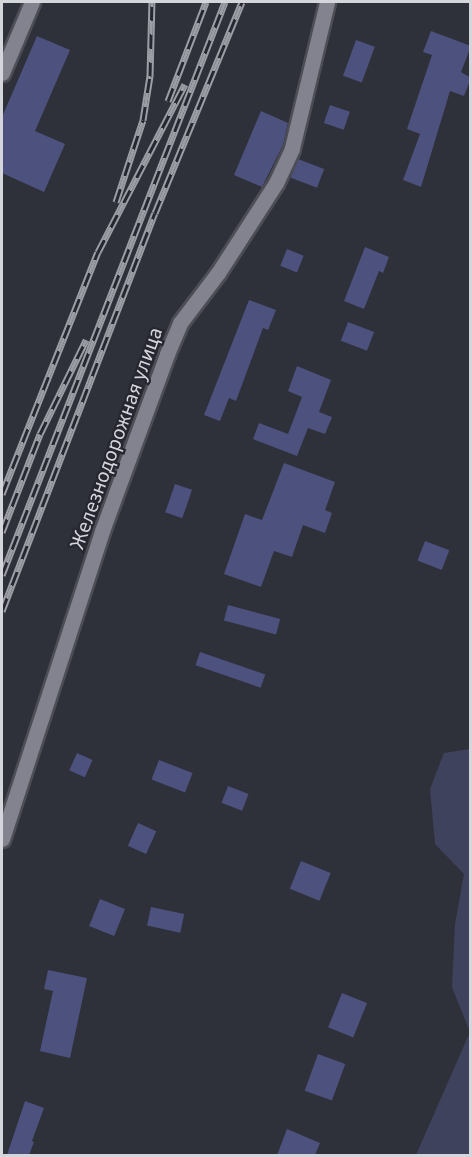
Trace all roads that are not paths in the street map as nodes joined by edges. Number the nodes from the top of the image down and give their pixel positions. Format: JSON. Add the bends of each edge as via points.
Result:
{"nodes":[{"id":1,"x":32,"y":2,"type":"edge"},
{"id":2,"x":327,"y":2,"type":"edge"},
{"id":3,"x":2,"y":73,"type":"edge"},
{"id":4,"x":2,"y":839,"type":"edge"}],
"edges":[{"from":1,"to":3,"type":"street"},
{"from":2,"to":4,"type":"street","name":"Железнодорожная улица","via":[[292,148],[276,183],[218,273],[180,323],[167,354],[102,531]]}]}
